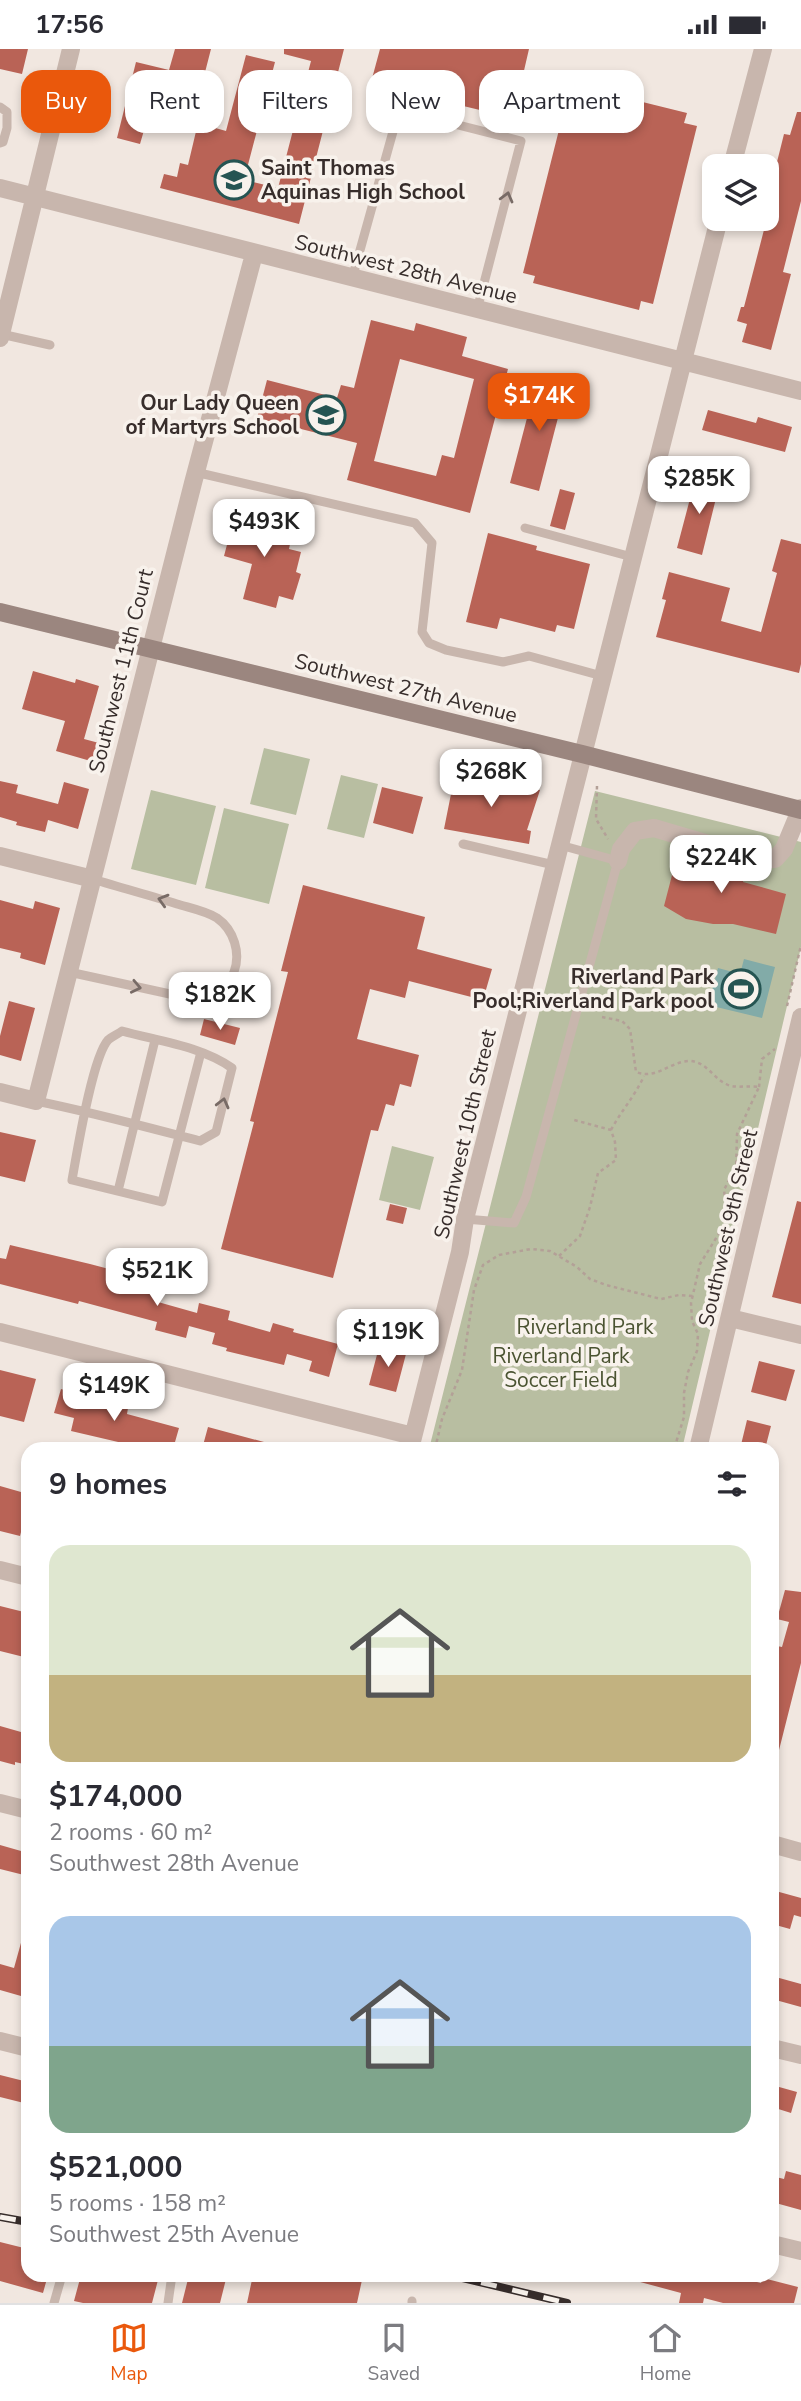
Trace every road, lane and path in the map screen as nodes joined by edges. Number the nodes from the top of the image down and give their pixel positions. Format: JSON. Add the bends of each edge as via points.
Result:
{"nodes":[{"id":1,"x":71,"y":49,"type":"edge"},
{"id":2,"x":763,"y":49,"type":"edge"},
{"id":3,"x":0,"y":107,"type":"edge"},
{"id":4,"x":0,"y":143,"type":"edge"},
{"id":5,"x":735,"y":154,"type":"edge"},
{"id":6,"x":0,"y":188,"type":"edge"},
{"id":7,"x":34,"y":198,"type":"junction"},
{"id":8,"x":716,"y":231,"type":"edge"},
{"id":9,"x":254,"y":254,"type":"junction"},
{"id":10,"x":352,"y":279,"type":"junction"},
{"id":11,"x":477,"y":310,"type":"junction"},
{"id":12,"x":0,"y":336,"type":"edge"},
{"id":13,"x":50,"y":345,"type":"dead end"},
{"id":14,"x":681,"y":362,"type":"junction"},
{"id":15,"x":801,"y":391,"type":"edge"},
{"id":16,"x":195,"y":472,"type":"junction"},
{"id":17,"x":525,"y":528,"type":"dead end"},
{"id":18,"x":632,"y":557,"type":"junction"},
{"id":19,"x":0,"y":613,"type":"edge"},
{"id":20,"x":150,"y":649,"type":"junction"},
{"id":21,"x":602,"y":676,"type":"junction"},
{"id":22,"x":582,"y":754,"type":"junction"},
{"id":23,"x":597,"y":786,"type":"dead end"},
{"id":24,"x":801,"y":809,"type":"edge"},
{"id":25,"x":463,"y":844,"type":"dead end"},
{"id":26,"x":560,"y":845,"type":"junction"},
{"id":27,"x":615,"y":853,"type":"junction"},
{"id":28,"x":0,"y":856,"type":"edge"},
{"id":29,"x":554,"y":866,"type":"junction"},
{"id":30,"x":93,"y":879,"type":"junction"},
{"id":31,"x":801,"y":945,"type":"edge"},
{"id":32,"x":69,"y":971,"type":"junction"},
{"id":33,"x":794,"y":1013,"type":"edge"},
{"id":34,"x":602,"y":1017,"type":"dead end"},
{"id":35,"x":155,"y":1040,"type":"junction"},
{"id":36,"x":777,"y":1048,"type":"dead end"},
{"id":37,"x":201,"y":1052,"type":"junction"},
{"id":38,"x":644,"y":1076,"type":"junction"},
{"id":39,"x":759,"y":1087,"type":"junction"},
{"id":40,"x":0,"y":1092,"type":"edge"},
{"id":41,"x":36,"y":1101,"type":"junction"},
{"id":42,"x":85,"y":1112,"type":"junction"},
{"id":43,"x":574,"y":1120,"type":"dead end"},
{"id":44,"x":135,"y":1124,"type":"junction"},
{"id":45,"x":611,"y":1129,"type":"junction"},
{"id":46,"x":179,"y":1136,"type":"junction"},
{"id":47,"x":118,"y":1191,"type":"junction"},
{"id":48,"x":465,"y":1219,"type":"junction"},
{"id":49,"x":559,"y":1256,"type":"junction"},
{"id":50,"x":693,"y":1296,"type":"junction"},
{"id":51,"x":730,"y":1318,"type":"junction"},
{"id":52,"x":0,"y":1332,"type":"edge"},
{"id":53,"x":801,"y":1335,"type":"edge"},
{"id":54,"x":412,"y":1442,"type":"edge"},
{"id":55,"x":437,"y":1442,"type":"edge"},
{"id":56,"x":676,"y":1442,"type":"edge"},
{"id":57,"x":700,"y":1442,"type":"edge"},
{"id":58,"x":0,"y":1570,"type":"edge"},
{"id":59,"x":21,"y":1575,"type":"edge"},
{"id":60,"x":0,"y":1803,"type":"edge"},
{"id":61,"x":21,"y":1808,"type":"edge"},
{"id":62,"x":779,"y":1845,"type":"edge"},
{"id":63,"x":800,"y":1848,"type":"edge"},
{"id":64,"x":0,"y":2041,"type":"edge"},
{"id":65,"x":21,"y":2046,"type":"edge"},
{"id":66,"x":779,"y":2050,"type":"edge"},
{"id":67,"x":801,"y":2055,"type":"edge"},
{"id":68,"x":779,"y":2246,"type":"edge"},
{"id":69,"x":801,"y":2251,"type":"edge"},
{"id":70,"x":60,"y":2282,"type":"edge"},
{"id":71,"x":171,"y":2282,"type":"edge"},
{"id":72,"x":54,"y":2303,"type":"edge"},
{"id":73,"x":168,"y":2303,"type":"edge"}],
"edges":[{"from":1,"to":7,"type":"street"},
{"from":2,"to":5,"type":"street"},
{"from":3,"to":4,"type":"lane","via":[[7,111],[7,128]]},
{"from":6,"to":7,"type":"street","name":"Southwest 28th Avenue"},
{"from":7,"to":9,"type":"street","name":"Southwest 28th Avenue"},
{"from":7,"to":12,"type":"street"},
{"from":8,"to":14,"type":"street","name":"Southwest 10th Street"},
{"from":9,"to":10,"type":"street","name":"Southwest 28th Avenue"},
{"from":9,"to":16,"type":"street","name":"Southwest 11th Court"},
{"from":10,"to":11,"type":"street","name":"Southwest 28th Avenue"},
{"from":11,"to":10,"type":"lane","one_way":true,"via":[[522,141],[399,110]]},
{"from":11,"to":14,"type":"street","name":"Southwest 28th Avenue"},
{"from":12,"to":13,"type":"lane"},
{"from":14,"to":15,"type":"street","name":"Southwest 28th Avenue"},
{"from":14,"to":18,"type":"street","name":"Southwest 10th Street"},
{"from":16,"to":20,"type":"street","name":"Southwest 11th Court"},
{"from":16,"to":21,"type":"lane","via":[[415,523],[432,543],[422,632],[429,643],[503,662],[529,656]]},
{"from":17,"to":18,"type":"lane"},
{"from":18,"to":21,"type":"street","name":"Southwest 10th Street"},
{"from":19,"to":20,"type":"street","name":"Southwest 27th Avenue"},
{"from":20,"to":22,"type":"street","name":"Southwest 27th Avenue"},
{"from":20,"to":30,"type":"street","name":"Southwest 11th Court"},
{"from":21,"to":22,"type":"street","name":"Southwest 10th Street"},
{"from":22,"to":24,"type":"street","name":"Southwest 27th Avenue"},
{"from":22,"to":26,"type":"street","name":"Southwest 10th Street"},
{"from":23,"to":27,"type":"path","via":[[596,820]]},
{"from":24,"to":27,"type":"street","via":[[775,859],[759,859],[654,828],[635,831]]},
{"from":25,"to":29,"type":"lane"},
{"from":26,"to":27,"type":"lane"},
{"from":26,"to":29,"type":"street","name":"Southwest 10th Street"},
{"from":27,"to":48,"type":"lane","via":[[526,1198],[514,1223]]},
{"from":28,"to":30,"type":"street"},
{"from":29,"to":48,"type":"street","name":"Southwest 10th Street"},
{"from":30,"to":32,"type":"street","name":"Southwest 11th Court"},
{"from":32,"to":30,"type":"lane","one_way":true,"via":[[179,996],[198,996],[228,984],[238,958],[230,933],[216,917]]},
{"from":31,"to":33,"type":"path"},
{"from":32,"to":41,"type":"street","name":"Southwest 11th Court"},
{"from":33,"to":51,"type":"street","name":"Southwest 9th Street"},
{"from":34,"to":38,"type":"path","via":[[622,1021],[630,1029],[636,1072]]},
{"from":35,"to":37,"type":"lane"},
{"from":35,"to":42,"type":"lane","via":[[122,1031],[107,1041]]},
{"from":35,"to":44,"type":"lane"},
{"from":36,"to":39,"type":"path","via":[[762,1059]]},
{"from":37,"to":46,"type":"lane"},
{"from":46,"to":37,"type":"lane","one_way":true,"via":[[200,1141],[216,1132],[232,1068]]},
{"from":38,"to":39,"type":"path","via":[[689,1061],[711,1070],[729,1086]]},
{"from":38,"to":45,"type":"path"},
{"from":39,"to":50,"type":"path","via":[[737,1134],[736,1172],[724,1190],[727,1215],[700,1264]]},
{"from":40,"to":41,"type":"street"},
{"from":41,"to":42,"type":"lane"},
{"from":42,"to":44,"type":"lane"},
{"from":42,"to":47,"type":"lane","via":[[72,1180]]},
{"from":43,"to":45,"type":"path"},
{"from":44,"to":46,"type":"lane"},
{"from":44,"to":47,"type":"lane"},
{"from":45,"to":49,"type":"path","via":[[616,1160],[598,1173],[580,1236]]},
{"from":46,"to":47,"type":"lane","via":[[162,1202]]},
{"from":48,"to":54,"type":"street","name":"Southwest 10th Street"},
{"from":49,"to":50,"type":"path","via":[[590,1279],[607,1285],[661,1299]]},
{"from":49,"to":55,"type":"path","via":[[531,1249],[499,1255],[483,1265],[474,1290],[462,1370]]},
{"from":50,"to":56,"type":"path","via":[[697,1351],[688,1373]]},
{"from":51,"to":53,"type":"street"},
{"from":51,"to":57,"type":"street","name":"Southwest 9th Street"},
{"from":52,"to":54,"type":"street"},
{"from":58,"to":59,"type":"street"},
{"from":60,"to":61,"type":"street"},
{"from":62,"to":63,"type":"street"},
{"from":64,"to":65,"type":"street"},
{"from":66,"to":67,"type":"street"},
{"from":68,"to":69,"type":"street"},
{"from":70,"to":72,"type":"lane"},
{"from":71,"to":73,"type":"lane"}]}
